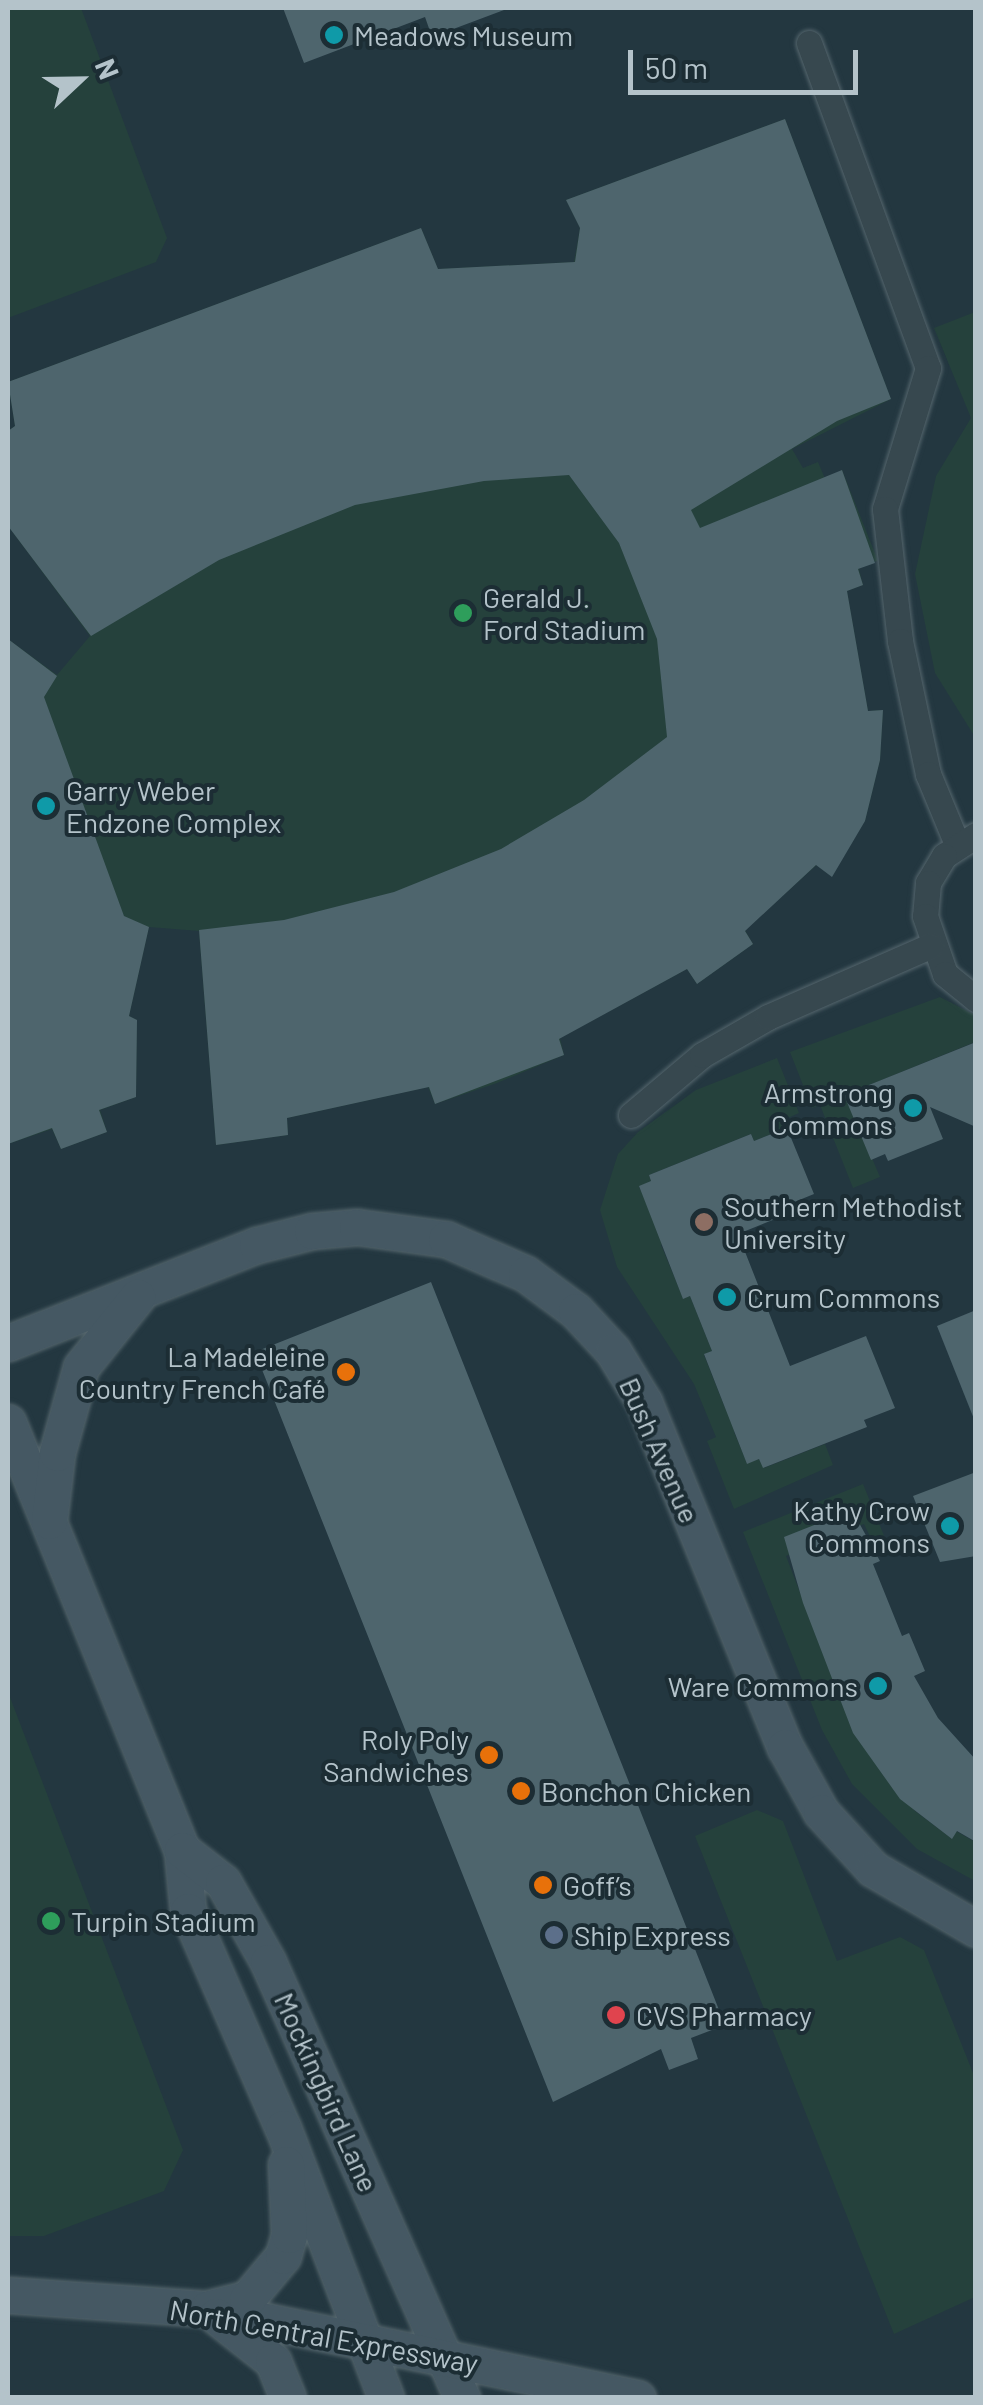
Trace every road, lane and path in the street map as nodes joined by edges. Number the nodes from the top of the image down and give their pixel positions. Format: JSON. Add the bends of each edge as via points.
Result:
{"nodes":[{"id":1,"x":808,"y":43,"type":"dead end"},
{"id":2,"x":966,"y":840,"type":"edge"},
{"id":3,"x":930,"y":946,"type":"junction"},
{"id":4,"x":976,"y":999,"type":"edge"},
{"id":5,"x":632,"y":1116,"type":"dead end"},
{"id":6,"x":146,"y":1288,"type":"junction"},
{"id":7,"x":8,"y":1343,"type":"edge"},
{"id":8,"x":8,"y":1422,"type":"edge"},
{"id":9,"x":48,"y":1522,"type":"junction"},
{"id":10,"x":182,"y":1850,"type":"junction"},
{"id":11,"x":976,"y":1929,"type":"edge"},
{"id":12,"x":284,"y":2128,"type":"junction"},
{"id":13,"x":8,"y":2295,"type":"edge"},
{"id":14,"x":207,"y":2309,"type":"junction"},
{"id":15,"x":364,"y":2341,"type":"junction"},
{"id":16,"x":444,"y":2353,"type":"junction"},
{"id":17,"x":288,"y":2398,"type":"edge"},
{"id":18,"x":386,"y":2398,"type":"edge"},
{"id":19,"x":462,"y":2398,"type":"edge"},
{"id":20,"x":638,"y":2398,"type":"edge"}],
"edges":[{"from":1,"to":2,"type":"street","via":[[928,368],[885,509],[900,641],[928,774]]},
{"from":2,"to":3,"type":"street","via":[[928,883]]},
{"from":3,"to":4,"type":"street","via":[[945,974]]},
{"from":3,"to":5,"type":"street","via":[[768,1017],[702,1056]]},
{"from":6,"to":7,"type":"main road","name":"Bush Avenue"},
{"from":6,"to":9,"type":"main road","via":[[109,1325],[81,1368],[57,1453]]},
{"from":6,"to":11,"type":"main road","name":"Bush Avenue","via":[[258,1245],[357,1227],[446,1239],[550,1291],[613,1351],[644,1402],[785,1747],[821,1812],[873,1869]]},
{"from":8,"to":9,"type":"main road","name":"Mockingbird Lane"},
{"from":9,"to":10,"type":"main road","name":"Mockingbird Lane"},
{"from":10,"to":12,"type":"main road","name":"Mockingbird Lane","via":[[188,1911]]},
{"from":10,"to":16,"type":"main road","name":"Mockingbird Lane","via":[[223,1882],[268,1962]]},
{"from":12,"to":14,"type":"main road","via":[[290,2235],[283,2256],[247,2299]]},
{"from":12,"to":15,"type":"main road","name":"Mockingbird Lane"},
{"from":13,"to":14,"type":"main road","name":"North Central Expressway"},
{"from":14,"to":15,"type":"main road","name":"North Central Expressway"},
{"from":14,"to":17,"type":"main road","via":[[273,2361]]},
{"from":15,"to":16,"type":"main road","name":"North Central Expressway"},
{"from":15,"to":18,"type":"main road","name":"Mockingbird Lane"},
{"from":16,"to":19,"type":"main road","name":"Mockingbird Lane"},
{"from":16,"to":20,"type":"main road","name":"North Central Expressway"}]}
